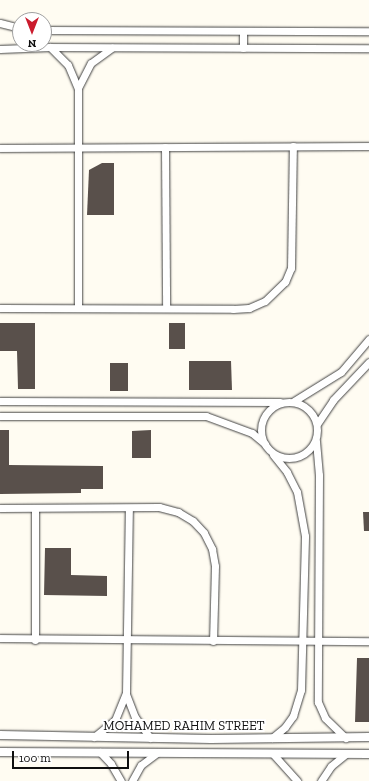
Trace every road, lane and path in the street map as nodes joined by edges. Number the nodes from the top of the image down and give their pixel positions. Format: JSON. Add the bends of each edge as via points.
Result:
{"nodes":[{"id":1,"x":0,"y":23,"type":"edge"},
{"id":2,"x":12,"y":26,"type":"edge"},
{"id":3,"x":369,"y":26,"type":"edge"},
{"id":4,"x":52,"y":30,"type":"edge"},
{"id":5,"x":243,"y":31,"type":"junction"},
{"id":6,"x":359,"y":31,"type":"junction"},
{"id":7,"x":369,"y":31,"type":"edge"},
{"id":8,"x":52,"y":47,"type":"edge"},
{"id":9,"x":114,"y":47,"type":"junction"},
{"id":10,"x":243,"y":48,"type":"junction"},
{"id":11,"x":366,"y":48,"type":"edge"},
{"id":12,"x":0,"y":49,"type":"edge"},
{"id":13,"x":12,"y":49,"type":"edge"},
{"id":14,"x":52,"y":49,"type":"edge"},
{"id":15,"x":369,"y":55,"type":"edge"},
{"id":16,"x":78,"y":88,"type":"junction"},
{"id":17,"x":78,"y":146,"type":"junction"},
{"id":18,"x":293,"y":146,"type":"junction"},
{"id":19,"x":369,"y":146,"type":"edge"},
{"id":20,"x":165,"y":147,"type":"junction"},
{"id":21,"x":0,"y":148,"type":"edge"},
{"id":22,"x":0,"y":308,"type":"edge"},
{"id":23,"x":78,"y":308,"type":"junction"},
{"id":24,"x":166,"y":308,"type":"junction"},
{"id":25,"x":369,"y":339,"type":"edge"},
{"id":26,"x":369,"y":362,"type":"edge"},
{"id":27,"x":0,"y":401,"type":"edge"},
{"id":28,"x":294,"y":401,"type":"junction"},
{"id":29,"x":280,"y":402,"type":"junction"},
{"id":30,"x":0,"y":416,"type":"edge"},
{"id":31,"x":317,"y":424,"type":"junction"},
{"id":32,"x":316,"y":441,"type":"junction"},
{"id":33,"x":265,"y":444,"type":"junction"},
{"id":34,"x":273,"y":455,"type":"junction"},
{"id":35,"x":0,"y":508,"type":"edge"},
{"id":36,"x":35,"y":508,"type":"junction"},
{"id":37,"x":129,"y":508,"type":"junction"},
{"id":38,"x":0,"y":638,"type":"edge"},
{"id":39,"x":35,"y":640,"type":"junction"},
{"id":40,"x":369,"y":640,"type":"edge"},
{"id":41,"x":127,"y":641,"type":"junction"},
{"id":42,"x":213,"y":641,"type":"junction"},
{"id":43,"x":301,"y":642,"type":"junction"},
{"id":44,"x":317,"y":642,"type":"junction"},
{"id":45,"x":126,"y":693,"type":"junction"},
{"id":46,"x":0,"y":735,"type":"edge"},
{"id":47,"x":93,"y":738,"type":"junction"},
{"id":48,"x":150,"y":738,"type":"junction"},
{"id":49,"x":272,"y":738,"type":"junction"},
{"id":50,"x":346,"y":738,"type":"junction"},
{"id":51,"x":369,"y":738,"type":"edge"},
{"id":52,"x":212,"y":739,"type":"junction"},
{"id":53,"x":0,"y":752,"type":"edge"},
{"id":54,"x":100,"y":752,"type":"junction"},
{"id":55,"x":212,"y":752,"type":"junction"},
{"id":56,"x":158,"y":753,"type":"junction"},
{"id":57,"x":273,"y":754,"type":"junction"},
{"id":58,"x":346,"y":754,"type":"junction"},
{"id":59,"x":369,"y":754,"type":"edge"},
{"id":60,"x":121,"y":781,"type":"edge"},
{"id":61,"x":132,"y":781,"type":"edge"},
{"id":62,"x":297,"y":781,"type":"edge"},
{"id":63,"x":321,"y":781,"type":"edge"}],
"edges":[{"from":1,"to":2,"type":"street"},
{"from":3,"to":6,"type":"street"},
{"from":4,"to":5,"type":"street"},
{"from":5,"to":6,"type":"street"},
{"from":5,"to":10,"type":"street"},
{"from":6,"to":7,"type":"street"},
{"from":8,"to":9,"type":"street"},
{"from":9,"to":10,"type":"street"},
{"from":9,"to":16,"type":"street","via":[[91,63]]},
{"from":10,"to":11,"type":"street"},
{"from":11,"to":15,"type":"street"},
{"from":12,"to":13,"type":"street"},
{"from":14,"to":16,"type":"street","via":[[68,65]]},
{"from":16,"to":17,"type":"street"},
{"from":17,"to":20,"type":"street"},
{"from":17,"to":21,"type":"street"},
{"from":17,"to":23,"type":"street"},
{"from":18,"to":19,"type":"street"},
{"from":18,"to":20,"type":"street"},
{"from":18,"to":24,"type":"street","via":[[293,257],[285,282],[276,293],[249,308]]},
{"from":20,"to":24,"type":"street"},
{"from":22,"to":23,"type":"street"},
{"from":23,"to":24,"type":"street"},
{"from":25,"to":28,"type":"street","via":[[341,372]]},
{"from":26,"to":31,"type":"street","via":[[333,400]]},
{"from":27,"to":29,"type":"street"},
{"from":28,"to":29,"type":"street"},
{"from":28,"to":31,"type":"street","via":[[302,404],[313,415]]},
{"from":29,"to":33,"type":"street","via":[[265,416],[262,425]]},
{"from":30,"to":33,"type":"street","via":[[206,416],[252,433]]},
{"from":31,"to":32,"type":"street"},
{"from":32,"to":34,"type":"street","via":[[311,449],[294,458]]},
{"from":32,"to":44,"type":"street","via":[[319,475]]},
{"from":33,"to":34,"type":"street"},
{"from":34,"to":43,"type":"street","via":[[291,479],[303,512],[305,536]]},
{"from":35,"to":36,"type":"street"},
{"from":36,"to":37,"type":"street"},
{"from":36,"to":39,"type":"street"},
{"from":37,"to":41,"type":"street"},
{"from":37,"to":42,"type":"street","via":[[159,507],[178,512],[193,521],[204,534],[212,549],[214,566]]},
{"from":38,"to":39,"type":"street"},
{"from":39,"to":41,"type":"street"},
{"from":40,"to":44,"type":"street"},
{"from":41,"to":42,"type":"street"},
{"from":41,"to":45,"type":"street"},
{"from":42,"to":43,"type":"street"},
{"from":43,"to":44,"type":"street"},
{"from":43,"to":49,"type":"street","via":[[299,702],[285,727]]},
{"from":44,"to":50,"type":"street","via":[[317,688],[320,710],[333,727]]},
{"from":45,"to":47,"type":"street","via":[[115,720]]},
{"from":45,"to":48,"type":"street","via":[[135,717]]},
{"from":46,"to":47,"type":"street","name":"MOHAMED RAHIM STREET"},
{"from":47,"to":48,"type":"street","name":"MOHAMED RAHIM STREET"},
{"from":48,"to":52,"type":"street","name":"MOHAMED RAHIM STREET"},
{"from":49,"to":50,"type":"street","name":"MOHAMED RAHIM STREET"},
{"from":49,"to":52,"type":"street","name":"MOHAMED RAHIM STREET"},
{"from":50,"to":51,"type":"street","name":"MOHAMED RAHIM STREET"},
{"from":52,"to":55,"type":"street"},
{"from":53,"to":54,"type":"street","name":"MOHAMED RAHIM STREET"},
{"from":54,"to":56,"type":"street","name":"MOHAMED RAHIM STREET"},
{"from":54,"to":60,"type":"street"},
{"from":55,"to":56,"type":"street","name":"MOHAMED RAHIM STREET"},
{"from":55,"to":57,"type":"street","name":"MOHAMED RAHIM STREET"},
{"from":56,"to":61,"type":"street","via":[[141,765]]},
{"from":57,"to":58,"type":"street","name":"MOHAMED RAHIM STREET"},
{"from":57,"to":62,"type":"street"},
{"from":58,"to":59,"type":"street","name":"MOHAMED RAHIM STREET"},
{"from":58,"to":63,"type":"street","via":[[331,766]]}]}
